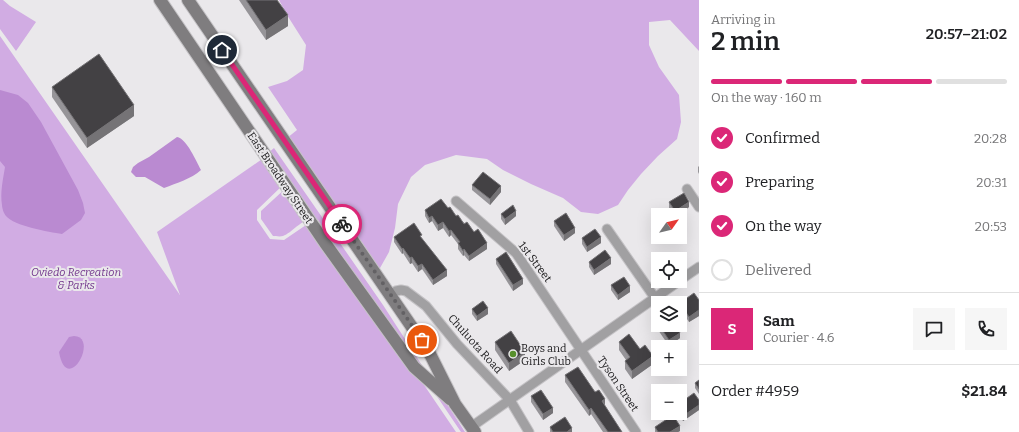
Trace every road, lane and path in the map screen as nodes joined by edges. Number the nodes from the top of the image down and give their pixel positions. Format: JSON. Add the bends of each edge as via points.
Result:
{"nodes":[{"id":1,"x":160,"y":0,"type":"edge"},
{"id":2,"x":188,"y":0,"type":"edge"},
{"id":3,"x":687,"y":189,"type":"dead end"},
{"id":4,"x":456,"y":201,"type":"dead end"},
{"id":5,"x":699,"y":206,"type":"edge"},
{"id":6,"x":607,"y":229,"type":"dead end"},
{"id":7,"x":699,"y":267,"type":"edge"},
{"id":8,"x":687,"y":275,"type":"edge"},
{"id":9,"x":669,"y":288,"type":"edge"},
{"id":10,"x":390,"y":295,"type":"junction"},
{"id":11,"x":654,"y":296,"type":"edge"},
{"id":12,"x":658,"y":296,"type":"edge"},
{"id":13,"x":651,"y":301,"type":"edge"},
{"id":14,"x":581,"y":349,"type":"junction"},
{"id":15,"x":510,"y":400,"type":"junction"},
{"id":16,"x":456,"y":404,"type":"junction"},
{"id":17,"x":473,"y":430,"type":"edge"},
{"id":18,"x":529,"y":432,"type":"edge"},
{"id":19,"x":636,"y":432,"type":"edge"}],
"edges":[{"from":1,"to":16,"type":"main road","name":"East Broadway Street","via":[[325,243],[414,367]]},
{"from":2,"to":10,"type":"main road","name":"East Broadway Street"},
{"from":3,"to":5,"type":"street"},
{"from":4,"to":14,"type":"street","name":"1st Street","via":[[516,253]]},
{"from":6,"to":11,"type":"street"},
{"from":7,"to":8,"type":"street"},
{"from":9,"to":12,"type":"street"},
{"from":10,"to":15,"type":"street","name":"Chuluota Road","via":[[396,291],[406,291],[426,306],[457,344]]},
{"from":10,"to":16,"type":"main road","name":"East Broadway Street","via":[[429,352]]},
{"from":13,"to":14,"type":"street"},
{"from":14,"to":15,"type":"street"},
{"from":14,"to":19,"type":"street","name":"Tyson Street"},
{"from":15,"to":17,"type":"street"},
{"from":15,"to":18,"type":"street","name":"Chuluota Road"},
{"from":16,"to":17,"type":"main road","name":"East Broadway Street"}]}
